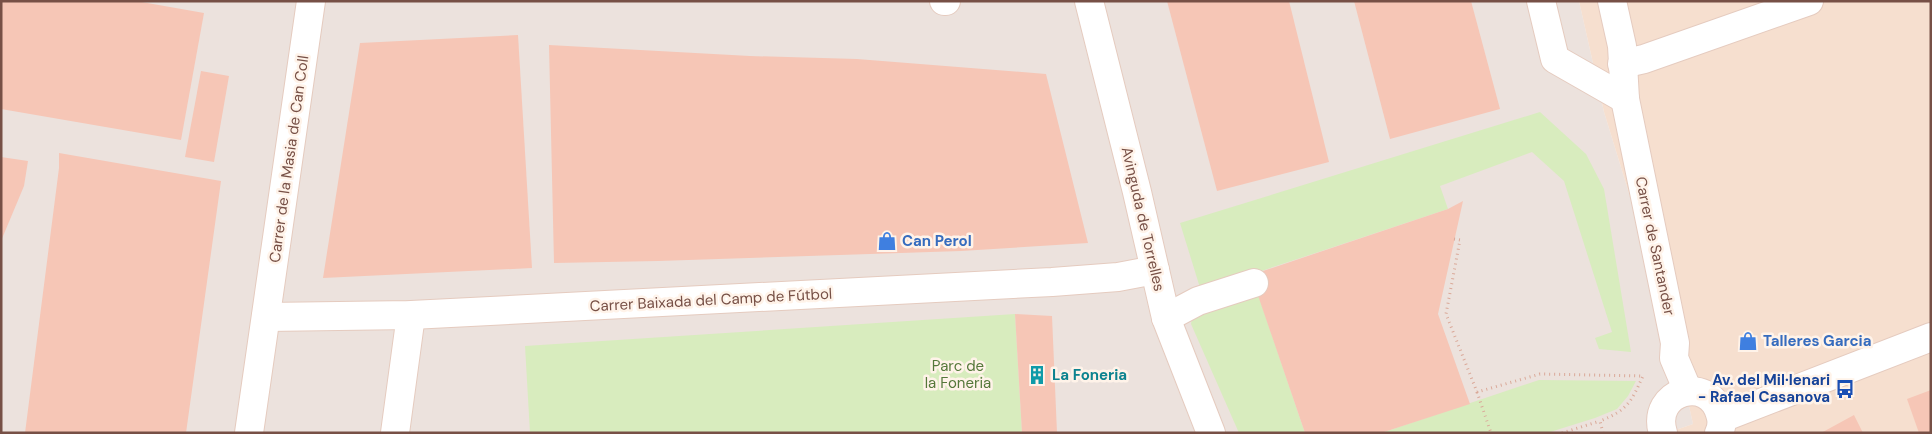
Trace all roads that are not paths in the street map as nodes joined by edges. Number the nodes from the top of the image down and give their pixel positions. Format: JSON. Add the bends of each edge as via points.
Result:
{"nodes":[{"id":1,"x":311,"y":1,"type":"edge"},
{"id":2,"x":1089,"y":1,"type":"edge"},
{"id":3,"x":1541,"y":1,"type":"edge"},
{"id":4,"x":1612,"y":1,"type":"edge"},
{"id":5,"x":1808,"y":1,"type":"edge"},
{"id":6,"x":1622,"y":64,"type":"junction"},
{"id":7,"x":1625,"y":99,"type":"junction"},
{"id":8,"x":1155,"y":270,"type":"junction"},
{"id":9,"x":1254,"y":283,"type":"dead end"},
{"id":10,"x":411,"y":315,"type":"junction"},
{"id":11,"x":266,"y":317,"type":"junction"},
{"id":12,"x":1166,"y":318,"type":"junction"},
{"id":13,"x":1931,"y":337,"type":"edge"},
{"id":14,"x":1688,"y":391,"type":"junction"},
{"id":15,"x":1720,"y":428,"type":"edge"},
{"id":16,"x":1659,"y":432,"type":"edge"},
{"id":17,"x":249,"y":433,"type":"edge"},
{"id":18,"x":395,"y":433,"type":"edge"},
{"id":19,"x":1211,"y":433,"type":"edge"}],
"edges":[{"from":1,"to":11,"type":"street","name":"Carrer de la Masia de Can Coll"},
{"from":2,"to":8,"type":"street","name":"Avinguda de Torrelles"},
{"from":3,"to":7,"type":"street","via":[[1555,59]]},
{"from":4,"to":6,"type":"street","name":"Carrer de Santander","via":[[1622,46]]},
{"from":5,"to":6,"type":"street"},
{"from":6,"to":7,"type":"street","name":"Carrer de Santander"},
{"from":7,"to":14,"type":"street","name":"Carrer de Santander","via":[[1675,343],[1674,358]]},
{"from":8,"to":10,"type":"street","name":"Carrer Baixada del Camp de Fútbol","via":[[1118,277],[1052,282]]},
{"from":8,"to":12,"type":"street","name":"Avinguda de Torrelles"},
{"from":9,"to":12,"type":"street","via":[[1198,301]]},
{"from":10,"to":11,"type":"street","name":"Carrer Baixada del Camp de Fútbol"},
{"from":10,"to":18,"type":"street"},
{"from":11,"to":17,"type":"street","name":"Carrer de la Masia de Can Coll"},
{"from":12,"to":19,"type":"street","name":"Avinguda de Torrelles"},
{"from":13,"to":15,"type":"street"},
{"from":14,"to":15,"type":"street","via":[[1705,394],[1714,401],[1719,408]]},
{"from":14,"to":16,"type":"street","via":[[1677,394],[1664,407]]}]}
